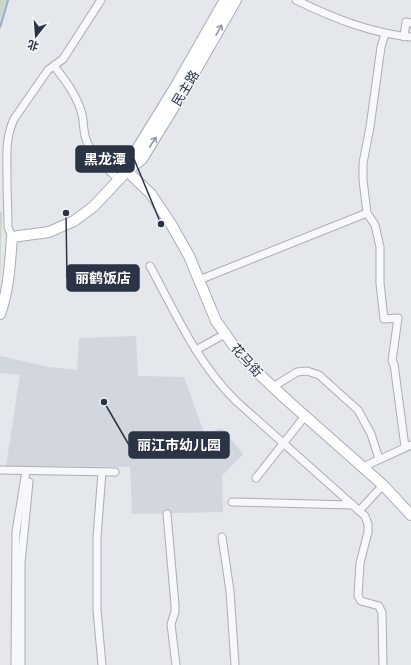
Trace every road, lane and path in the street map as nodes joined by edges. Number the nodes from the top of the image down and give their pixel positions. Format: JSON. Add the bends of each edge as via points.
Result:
{"nodes":[{"id":1,"x":101,"y":0,"type":"edge"},
{"id":2,"x":225,"y":0,"type":"edge"},
{"id":3,"x":236,"y":0,"type":"edge"},
{"id":4,"x":296,"y":0,"type":"edge"},
{"id":5,"x":411,"y":23,"type":"edge"},
{"id":6,"x":385,"y":34,"type":"junction"},
{"id":7,"x":407,"y":37,"type":"edge"},
{"id":8,"x":54,"y":66,"type":"junction"},
{"id":9,"x":127,"y":171,"type":"junction"},
{"id":10,"x":119,"y":180,"type":"junction"},
{"id":11,"x":367,"y":213,"type":"junction"},
{"id":12,"x":12,"y":237,"type":"junction"},
{"id":13,"x":150,"y":266,"type":"dead end"},
{"id":14,"x":199,"y":280,"type":"junction"},
{"id":15,"x":0,"y":314,"type":"edge"},
{"id":16,"x":225,"y":334,"type":"junction"},
{"id":17,"x":196,"y":350,"type":"junction"},
{"id":18,"x":273,"y":387,"type":"junction"},
{"id":19,"x":305,"y":416,"type":"junction"},
{"id":20,"x":284,"y":443,"type":"junction"},
{"id":21,"x":408,"y":446,"type":"edge"},
{"id":22,"x":380,"y":459,"type":"junction"},
{"id":23,"x":363,"y":467,"type":"junction"},
{"id":24,"x":0,"y":470,"type":"edge"},
{"id":25,"x":102,"y":472,"type":"junction"},
{"id":26,"x":116,"y":472,"type":"dead end"},
{"id":27,"x":27,"y":474,"type":"junction"},
{"id":28,"x":256,"y":478,"type":"dead end"},
{"id":29,"x":383,"y":485,"type":"junction"},
{"id":30,"x":232,"y":502,"type":"dead end"},
{"id":31,"x":353,"y":505,"type":"junction"},
{"id":32,"x":359,"y":511,"type":"junction"},
{"id":33,"x":167,"y":514,"type":"dead end"},
{"id":34,"x":411,"y":515,"type":"edge"},
{"id":35,"x":222,"y":537,"type":"dead end"},
{"id":36,"x":14,"y":665,"type":"edge"},
{"id":37,"x":21,"y":665,"type":"edge"},
{"id":38,"x":102,"y":665,"type":"edge"},
{"id":39,"x":176,"y":665,"type":"edge"},
{"id":40,"x":235,"y":665,"type":"edge"},
{"id":41,"x":383,"y":665,"type":"edge"}],
"edges":[{"from":1,"to":8,"type":"street","via":[[63,59]]},
{"from":2,"to":9,"type":"main road","name":"民主路","via":[[134,154]]},
{"from":9,"to":3,"type":"main road","name":"民主路","one_way":true,"via":[[142,159]]},
{"from":4,"to":6,"type":"street","via":[[355,25]]},
{"from":5,"to":7,"type":"street","via":[[406,22]]},
{"from":6,"to":7,"type":"street"},
{"from":6,"to":11,"type":"street","via":[[363,163],[362,180]]},
{"from":8,"to":10,"type":"street","via":[[66,81],[77,102],[89,147]]},
{"from":8,"to":12,"type":"street","via":[[48,70],[14,119],[9,133],[8,227]]},
{"from":9,"to":10,"type":"main road","name":"民主路"},
{"from":9,"to":14,"type":"main road","name":"花马街","via":[[151,194],[161,209],[189,256]]},
{"from":10,"to":12,"type":"main road","name":"民主路","via":[[93,207],[74,220],[49,232]]},
{"from":11,"to":14,"type":"street"},
{"from":11,"to":21,"type":"street","via":[[375,225],[380,247],[384,319],[398,318],[392,361]]},
{"from":12,"to":15,"type":"main road","via":[[8,285]]},
{"from":13,"to":17,"type":"street"},
{"from":14,"to":16,"type":"main road","name":"花马街","via":[[216,321]]},
{"from":16,"to":17,"type":"street"},
{"from":16,"to":18,"type":"main road","name":"花马街","via":[[247,362]]},
{"from":17,"to":20,"type":"street","via":[[227,392]]},
{"from":18,"to":19,"type":"main road","name":"花马街"},
{"from":18,"to":22,"type":"street","via":[[297,372],[307,371],[319,375],[358,410],[371,434]]},
{"from":19,"to":20,"type":"street"},
{"from":19,"to":23,"type":"main road","name":"花马街"},
{"from":20,"to":28,"type":"street"},
{"from":20,"to":31,"type":"street"},
{"from":21,"to":22,"type":"street"},
{"from":22,"to":23,"type":"street"},
{"from":23,"to":29,"type":"main road","name":"花马街"},
{"from":24,"to":27,"type":"street"},
{"from":25,"to":26,"type":"street"},
{"from":25,"to":27,"type":"street"},
{"from":25,"to":38,"type":"street","via":[[97,537],[97,610]]},
{"from":27,"to":36,"type":"street","via":[[16,532]]},
{"from":27,"to":37,"type":"street","via":[[21,563]]},
{"from":29,"to":32,"type":"street"},
{"from":29,"to":34,"type":"main road","name":"花马街"},
{"from":30,"to":31,"type":"street"},
{"from":31,"to":32,"type":"street"},
{"from":32,"to":41,"type":"street","via":[[367,520],[368,532],[360,563],[358,596],[361,601],[379,606],[382,613]]},
{"from":33,"to":39,"type":"street","via":[[175,605],[171,624]]},
{"from":35,"to":40,"type":"street","via":[[230,591]]}]}
